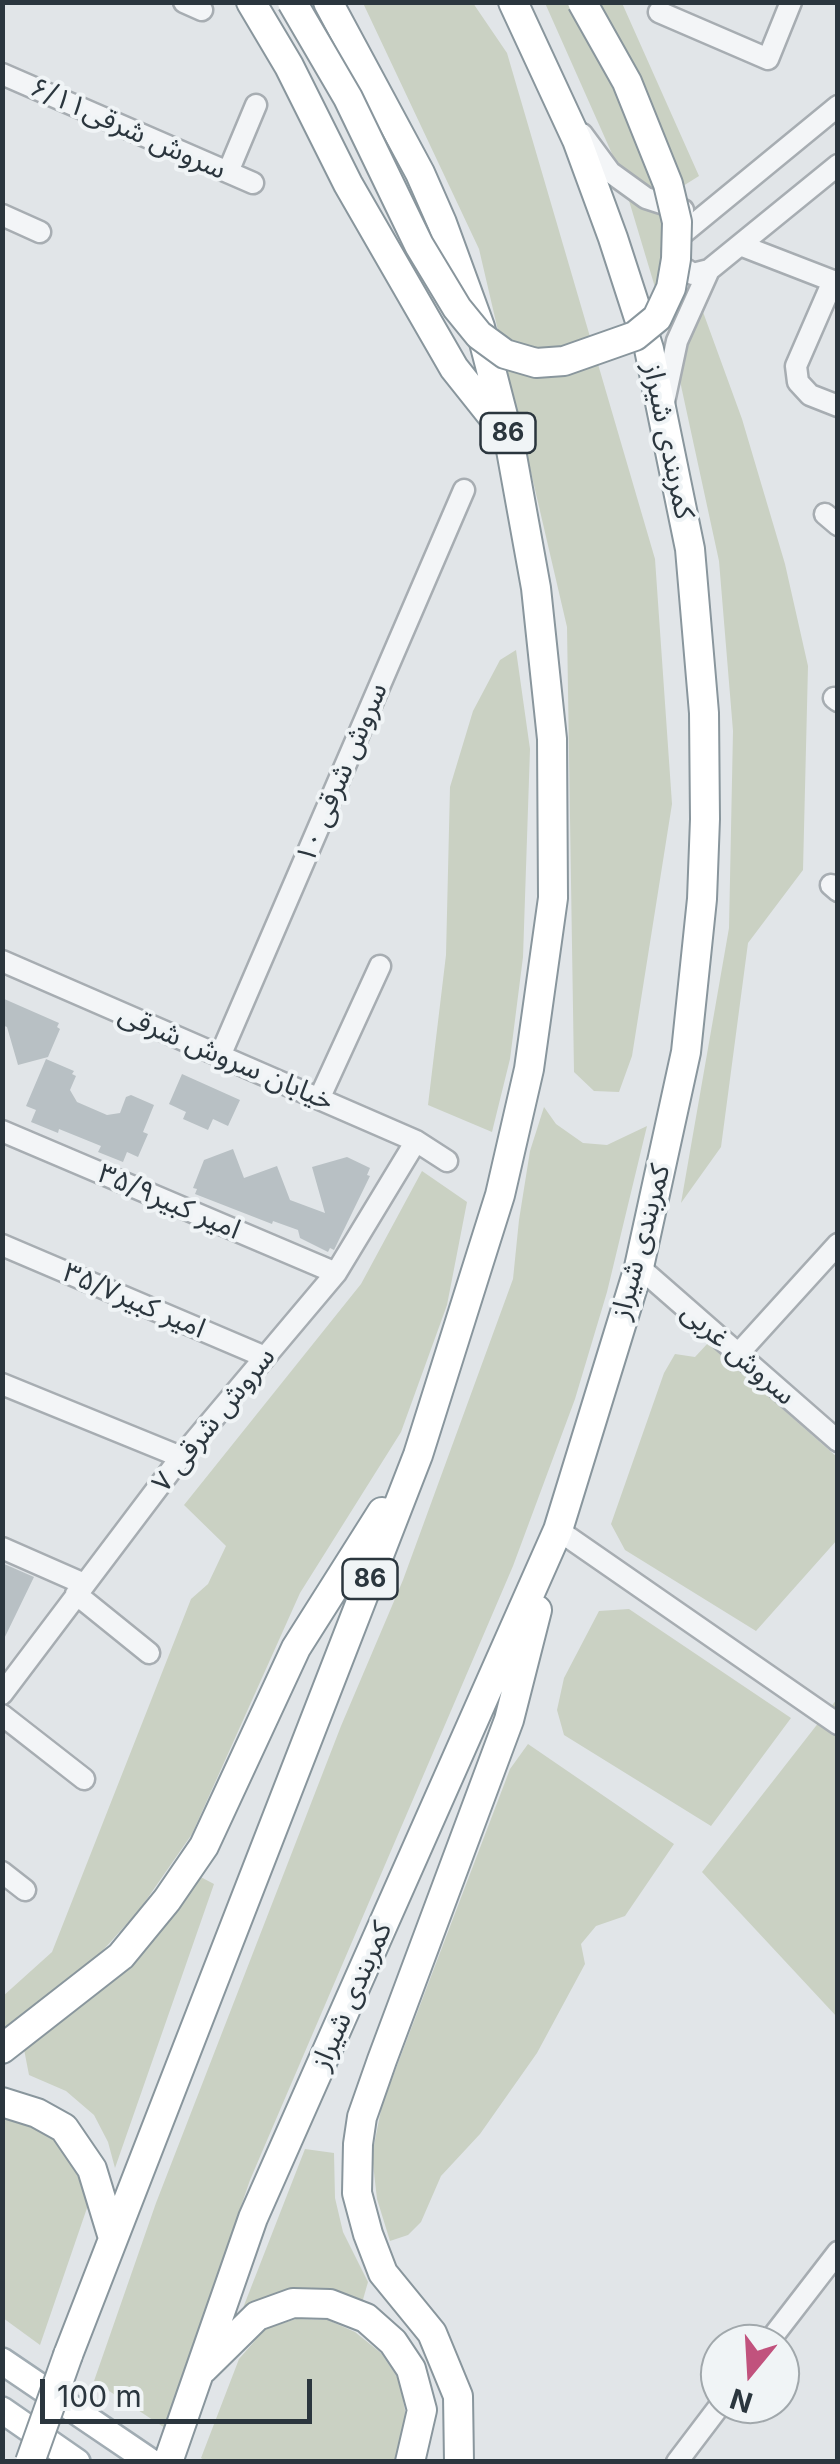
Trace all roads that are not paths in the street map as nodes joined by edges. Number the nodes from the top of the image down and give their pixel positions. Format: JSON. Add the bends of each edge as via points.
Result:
{"nodes":[{"id":1,"x":252,"y":2,"type":"edge"},
{"id":2,"x":292,"y":2,"type":"edge"},
{"id":3,"x":328,"y":2,"type":"edge"},
{"id":4,"x":512,"y":2,"type":"edge"},
{"id":5,"x":582,"y":2,"type":"edge"},
{"id":6,"x":792,"y":2,"type":"edge"},
{"id":7,"x":659,"y":12,"type":"dead end"},
{"id":8,"x":2,"y":74,"type":"edge"},
{"id":9,"x":256,"y":104,"type":"dead end"},
{"id":10,"x":838,"y":106,"type":"edge"},
{"id":11,"x":563,"y":108,"type":"junction"},
{"id":12,"x":838,"y":165,"type":"edge"},
{"id":13,"x":228,"y":172,"type":"junction"},
{"id":14,"x":253,"y":183,"type":"dead end"},
{"id":15,"x":705,"y":214,"type":"junction"},
{"id":16,"x":2,"y":216,"type":"edge"},
{"id":17,"x":40,"y":232,"type":"dead end"},
{"id":18,"x":740,"y":245,"type":"junction"},
{"id":19,"x":709,"y":270,"type":"junction"},
{"id":20,"x":835,"y":282,"type":"edge"},
{"id":21,"x":838,"y":406,"type":"edge"},
{"id":22,"x":663,"y":409,"type":"junction"},
{"id":23,"x":510,"y":438,"type":"junction"},
{"id":24,"x":464,"y":490,"type":"dead end"},
{"id":25,"x":2,"y":961,"type":"edge"},
{"id":26,"x":380,"y":966,"type":"dead end"},
{"id":27,"x":220,"y":1056,"type":"junction"},
{"id":28,"x":319,"y":1098,"type":"junction"},
{"id":29,"x":2,"y":1130,"type":"edge"},
{"id":30,"x":416,"y":1141,"type":"junction"},
{"id":31,"x":447,"y":1160,"type":"dead end"},
{"id":32,"x":838,"y":1244,"type":"edge"},
{"id":33,"x":2,"y":1246,"type":"edge"},
{"id":34,"x":639,"y":1267,"type":"junction"},
{"id":35,"x":336,"y":1273,"type":"junction"},
{"id":36,"x":738,"y":1354,"type":"junction"},
{"id":37,"x":265,"y":1358,"type":"junction"},
{"id":38,"x":2,"y":1384,"type":"edge"},
{"id":39,"x":838,"y":1441,"type":"edge"},
{"id":40,"x":418,"y":1456,"type":"junction"},
{"id":41,"x":181,"y":1457,"type":"junction"},
{"id":42,"x":558,"y":1530,"type":"junction"},
{"id":43,"x":2,"y":1548,"type":"edge"},
{"id":44,"x":80,"y":1589,"type":"junction"},
{"id":45,"x":149,"y":1653,"type":"dead end"},
{"id":46,"x":4,"y":1687,"type":"edge"},
{"id":47,"x":2,"y":1716,"type":"edge"},
{"id":48,"x":838,"y":1724,"type":"edge"},
{"id":49,"x":84,"y":1779,"type":"dead end"},
{"id":50,"x":2,"y":1872,"type":"edge"},
{"id":51,"x":25,"y":1890,"type":"dead end"},
{"id":52,"x":2,"y":2049,"type":"edge"},
{"id":53,"x":2,"y":2102,"type":"edge"},
{"id":54,"x":113,"y":2238,"type":"junction"},
{"id":55,"x":838,"y":2252,"type":"edge"},
{"id":56,"x":782,"y":2324,"type":"edge"},
{"id":57,"x":2,"y":2362,"type":"edge"},
{"id":58,"x":196,"y":2378,"type":"junction"},
{"id":59,"x":2,"y":2410,"type":"edge"},
{"id":60,"x":705,"y":2424,"type":"edge"},
{"id":61,"x":30,"y":2462,"type":"edge"},
{"id":62,"x":77,"y":2462,"type":"edge"},
{"id":63,"x":150,"y":2462,"type":"edge"},
{"id":64,"x":168,"y":2462,"type":"edge"},
{"id":65,"x":410,"y":2462,"type":"edge"},
{"id":66,"x":459,"y":2462,"type":"edge"},
{"id":67,"x":676,"y":2462,"type":"edge"}],
"edges":[{"from":1,"to":23,"type":"highway","via":[[454,368]]},
{"from":2,"to":5,"type":"highway","bridge":true,"via":[[457,308],[506,354],[536,363],[564,362],[635,336],[658,318],[676,259],[668,184],[627,82]]},
{"from":3,"to":23,"type":"highway","number":"86","via":[[442,224],[480,327]]},
{"from":4,"to":11,"type":"highway","name":"کمربندی شیراز"},
{"from":6,"to":7,"type":"street","via":[[768,59]]},
{"from":8,"to":13,"type":"street","name":"سروش شرقی۶/۱۱"},
{"from":9,"to":13,"type":"street"},
{"from":10,"to":15,"type":"street"},
{"from":11,"to":15,"type":"street","via":[[610,172],[646,198]]},
{"from":11,"to":22,"type":"highway","name":"کمربندی شیراز","via":[[613,238]]},
{"from":12,"to":18,"type":"street"},
{"from":13,"to":14,"type":"street","name":"سروش شرقی۶/۱۱"},
{"from":15,"to":19,"type":"street","via":[[676,238],[673,250],[693,274]]},
{"from":16,"to":17,"type":"street"},
{"from":18,"to":19,"type":"street"},
{"from":18,"to":20,"type":"street"},
{"from":19,"to":22,"type":"street","via":[[677,341]]},
{"from":20,"to":21,"type":"street","via":[[796,366],[798,382],[810,395]]},
{"from":22,"to":34,"type":"highway","name":"کمربندی شیراز","via":[[690,549],[705,818],[686,1052]]},
{"from":23,"to":40,"type":"highway","number":"86","via":[[536,588],[552,739],[553,898],[529,1069],[500,1195]]},
{"from":24,"to":27,"type":"street","name":"سروش شرقی ۱۰"},
{"from":25,"to":27,"type":"street","name":"خیابان سروش شرقی"},
{"from":26,"to":28,"type":"street"},
{"from":27,"to":28,"type":"street","name":"خیابان سروش شرقی"},
{"from":28,"to":30,"type":"street","name":"خیابان سروش شرقی"},
{"from":29,"to":35,"type":"street","name":"امیر کبیر۳۵/۹"},
{"from":30,"to":31,"type":"street","name":"خیابان سروش شرقی"},
{"from":30,"to":35,"type":"street","name":"سروش شرقی ۷"},
{"from":32,"to":36,"type":"street"},
{"from":33,"to":37,"type":"street","name":"امیر کبیر۳۵/۷"},
{"from":34,"to":36,"type":"street","name":"سروش غربی"},
{"from":34,"to":42,"type":"highway","name":"کمربندی شیراز"},
{"from":35,"to":37,"type":"street","name":"سروش شرقی ۷"},
{"from":36,"to":39,"type":"street","name":"سروش غربی"},
{"from":37,"to":41,"type":"street","name":"سروش شرقی ۷"},
{"from":38,"to":41,"type":"street"},
{"from":40,"to":52,"type":"highway","via":[[296,1648],[212,1829],[167,1900],[121,1956]]},
{"from":40,"to":54,"type":"highway","number":"86"},
{"from":41,"to":44,"type":"street","name":"سروش شرقی ۷"},
{"from":42,"to":48,"type":"street"},
{"from":42,"to":58,"type":"highway","name":"کمربندی شیراز","via":[[254,2218]]},
{"from":42,"to":66,"type":"highway","via":[[508,1720],[362,2116],[358,2144],[357,2193],[368,2234],[384,2273],[432,2332],[458,2396]]},
{"from":43,"to":44,"type":"street"},
{"from":44,"to":45,"type":"street"},
{"from":44,"to":46,"type":"street","name":"سروش شرقی ۷"},
{"from":47,"to":49,"type":"street"},
{"from":50,"to":51,"type":"street"},
{"from":53,"to":54,"type":"highway","via":[[64,2128],[92,2169]]},
{"from":54,"to":61,"type":"highway","number":"86","bridge":true},
{"from":55,"to":56,"type":"street"},
{"from":57,"to":63,"type":"main road"},
{"from":58,"to":64,"type":"highway","name":"کمربندی شیراز"},
{"from":58,"to":65,"type":"highway","via":[[257,2316],[293,2303],[330,2304],[366,2318],[411,2369],[422,2410]]},
{"from":59,"to":62,"type":"main road"},
{"from":60,"to":67,"type":"street"}]}
